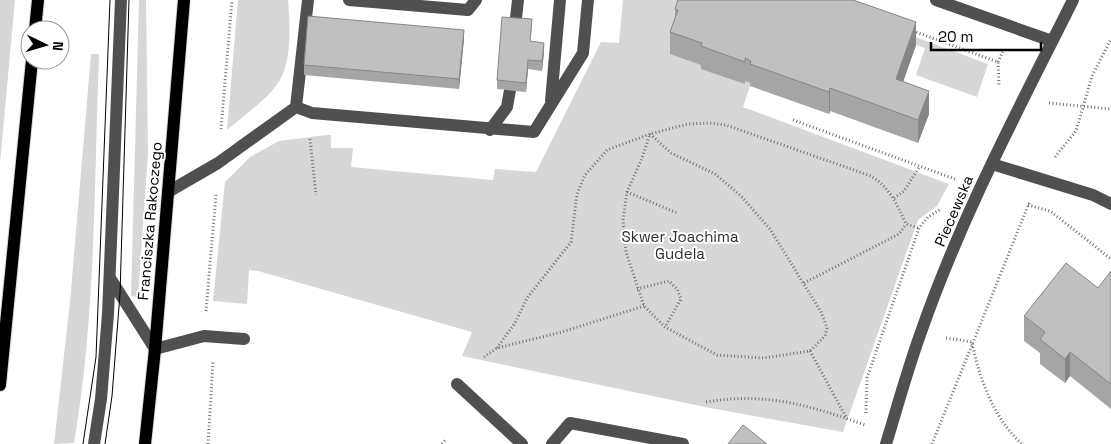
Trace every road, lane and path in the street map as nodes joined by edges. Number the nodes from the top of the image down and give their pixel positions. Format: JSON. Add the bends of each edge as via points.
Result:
{"nodes":[{"id":1,"x":38,"y":0,"type":"edge"},
{"id":2,"x":121,"y":0,"type":"edge"},
{"id":3,"x":184,"y":0,"type":"edge"},
{"id":4,"x":232,"y":0,"type":"edge"},
{"id":5,"x":308,"y":0,"type":"edge"},
{"id":6,"x":349,"y":0,"type":"edge"},
{"id":7,"x":476,"y":0,"type":"edge"},
{"id":8,"x":518,"y":0,"type":"edge"},
{"id":9,"x":560,"y":0,"type":"edge"},
{"id":10,"x":588,"y":0,"type":"edge"},
{"id":11,"x":936,"y":0,"type":"edge"},
{"id":12,"x":1073,"y":0,"type":"edge"},
{"id":13,"x":36,"y":20,"type":"edge"},
{"id":14,"x":515,"y":27,"type":"edge"},
{"id":15,"x":908,"y":29,"type":"edge"},
{"id":16,"x":1111,"y":38,"type":"edge"},
{"id":17,"x":1052,"y":41,"type":"junction"},
{"id":18,"x":31,"y":70,"type":"edge"},
{"id":19,"x":510,"y":90,"type":"edge"},
{"id":20,"x":995,"y":93,"type":"dead end"},
{"id":21,"x":551,"y":103,"type":"junction"},
{"id":22,"x":1042,"y":103,"type":"dead end"},
{"id":23,"x":296,"y":107,"type":"junction"},
{"id":24,"x":1084,"y":107,"type":"junction"},
{"id":25,"x":1111,"y":110,"type":"edge"},
{"id":26,"x":793,"y":120,"type":"dead end"},
{"id":27,"x":490,"y":130,"type":"junction"},
{"id":28,"x":650,"y":134,"type":"junction"},
{"id":29,"x":218,"y":163,"type":"junction"},
{"id":30,"x":1050,"y":163,"type":"dead end"},
{"id":31,"x":992,"y":164,"type":"junction"},
{"id":32,"x":313,"y":166,"type":"dead end"},
{"id":33,"x":920,"y":166,"type":"junction"},
{"id":34,"x":959,"y":171,"type":"dead end"},
{"id":35,"x":955,"y":179,"type":"junction"},
{"id":36,"x":952,"y":187,"type":"dead end"},
{"id":37,"x":168,"y":192,"type":"junction"},
{"id":38,"x":627,"y":192,"type":"junction"},
{"id":39,"x":316,"y":195,"type":"dead end"},
{"id":40,"x":894,"y":198,"type":"junction"},
{"id":41,"x":945,"y":202,"type":"dead end"},
{"id":42,"x":1111,"y":204,"type":"edge"},
{"id":43,"x":677,"y":213,"type":"dead end"},
{"id":44,"x":906,"y":224,"type":"junction"},
{"id":45,"x":919,"y":228,"type":"junction"},
{"id":46,"x":1111,"y":259,"type":"edge"},
{"id":47,"x":110,"y":278,"type":"junction"},
{"id":48,"x":804,"y":283,"type":"junction"},
{"id":49,"x":637,"y":289,"type":"junction"},
{"id":50,"x":644,"y":306,"type":"junction"},
{"id":51,"x":665,"y":327,"type":"junction"},
{"id":52,"x":920,"y":334,"type":"junction"},
{"id":53,"x":204,"y":336,"type":"junction"},
{"id":54,"x":244,"y":339,"type":"dead end"},
{"id":55,"x":972,"y":342,"type":"junction"},
{"id":56,"x":498,"y":348,"type":"junction"},
{"id":57,"x":155,"y":349,"type":"junction"},
{"id":58,"x":810,"y":351,"type":"junction"},
{"id":59,"x":484,"y":357,"type":"dead end"},
{"id":60,"x":457,"y":384,"type":"dead end"},
{"id":61,"x":0,"y":385,"type":"edge"},
{"id":62,"x":706,"y":402,"type":"dead end"},
{"id":63,"x":848,"y":419,"type":"junction"},
{"id":64,"x":446,"y":439,"type":"dead end"},
{"id":65,"x":94,"y":444,"type":"edge"},
{"id":66,"x":145,"y":444,"type":"edge"},
{"id":67,"x":208,"y":444,"type":"edge"},
{"id":68,"x":442,"y":444,"type":"edge"},
{"id":69,"x":522,"y":444,"type":"edge"},
{"id":70,"x":552,"y":444,"type":"edge"},
{"id":71,"x":683,"y":444,"type":"edge"},
{"id":72,"x":886,"y":444,"type":"edge"},
{"id":73,"x":932,"y":444,"type":"edge"},
{"id":74,"x":1022,"y":444,"type":"edge"}],
"edges":[{"from":1,"to":13,"type":"main road"},
{"from":2,"to":47,"type":"street"},
{"from":3,"to":37,"type":"main road","name":"Franciszka Rakoczego"},
{"from":4,"to":29,"type":"path"},
{"from":5,"to":23,"type":"street"},
{"from":6,"to":7,"type":"street","via":[[468,10]]},
{"from":8,"to":14,"type":"street"},
{"from":9,"to":21,"type":"street"},
{"from":10,"to":21,"type":"street","via":[[583,53]]},
{"from":11,"to":17,"type":"street"},
{"from":12,"to":17,"type":"street","name":"Piecewska"},
{"from":15,"to":20,"type":"path","via":[[998,62],[999,84]]},
{"from":16,"to":24,"type":"path","via":[[1092,76]]},
{"from":17,"to":31,"type":"street","name":"Piecewska"},
{"from":18,"to":61,"type":"main road"},
{"from":19,"to":27,"type":"street","via":[[507,107]]},
{"from":21,"to":27,"type":"street","via":[[534,132]]},
{"from":22,"to":24,"type":"path"},
{"from":23,"to":27,"type":"street","via":[[312,113]]},
{"from":23,"to":29,"type":"street"},
{"from":24,"to":25,"type":"path"},
{"from":24,"to":30,"type":"path","via":[[1076,131]]},
{"from":26,"to":33,"type":"path"},
{"from":28,"to":38,"type":"path"},
{"from":28,"to":40,"type":"path","via":[[688,124],[726,126],[871,176],[885,185]]},
{"from":28,"to":48,"type":"path","via":[[671,154],[714,174],[741,196],[770,229]]},
{"from":28,"to":56,"type":"path","via":[[607,150],[585,175],[577,194],[571,242],[527,298]]},
{"from":29,"to":37,"type":"street"},
{"from":29,"to":53,"type":"path"},
{"from":31,"to":42,"type":"street","via":[[1093,195]]},
{"from":31,"to":52,"type":"street","name":"Piecewska"},
{"from":32,"to":39,"type":"path"},
{"from":33,"to":35,"type":"path"},
{"from":33,"to":40,"type":"path","via":[[904,191]]},
{"from":34,"to":35,"type":"path"},
{"from":35,"to":36,"type":"path"},
{"from":37,"to":57,"type":"main road","name":"Franciszka Rakoczego"},
{"from":38,"to":43,"type":"path"},
{"from":38,"to":49,"type":"path","via":[[623,220],[626,252]]},
{"from":40,"to":44,"type":"path"},
{"from":41,"to":45,"type":"path","via":[[942,209],[928,217]]},
{"from":44,"to":45,"type":"path"},
{"from":44,"to":48,"type":"path","via":[[899,234]]},
{"from":45,"to":63,"type":"path","via":[[866,378],[865,427]]},
{"from":46,"to":55,"type":"path","via":[[1050,211],[1028,205]]},
{"from":47,"to":57,"type":"street"},
{"from":47,"to":65,"type":"street","via":[[101,399]]},
{"from":48,"to":58,"type":"path","via":[[827,328],[825,336]]},
{"from":49,"to":50,"type":"path"},
{"from":49,"to":51,"type":"path","via":[[670,281],[677,289],[681,299]]},
{"from":50,"to":51,"type":"path"},
{"from":50,"to":56,"type":"path"},
{"from":51,"to":58,"type":"path","via":[[717,355],[746,359]]},
{"from":52,"to":55,"type":"path"},
{"from":52,"to":72,"type":"street","name":"Piecewska"},
{"from":53,"to":54,"type":"street"},
{"from":53,"to":57,"type":"street"},
{"from":53,"to":67,"type":"path","via":[[214,357]]},
{"from":55,"to":73,"type":"path"},
{"from":55,"to":74,"type":"path","via":[[976,366],[995,408]]},
{"from":56,"to":59,"type":"path"},
{"from":57,"to":66,"type":"main road","name":"Franciszka Rakoczego"},
{"from":58,"to":63,"type":"path"},
{"from":60,"to":69,"type":"street"},
{"from":62,"to":63,"type":"path","via":[[755,397],[777,399],[801,403]]},
{"from":64,"to":68,"type":"path"},
{"from":70,"to":71,"type":"street","via":[[570,424]]}]}
